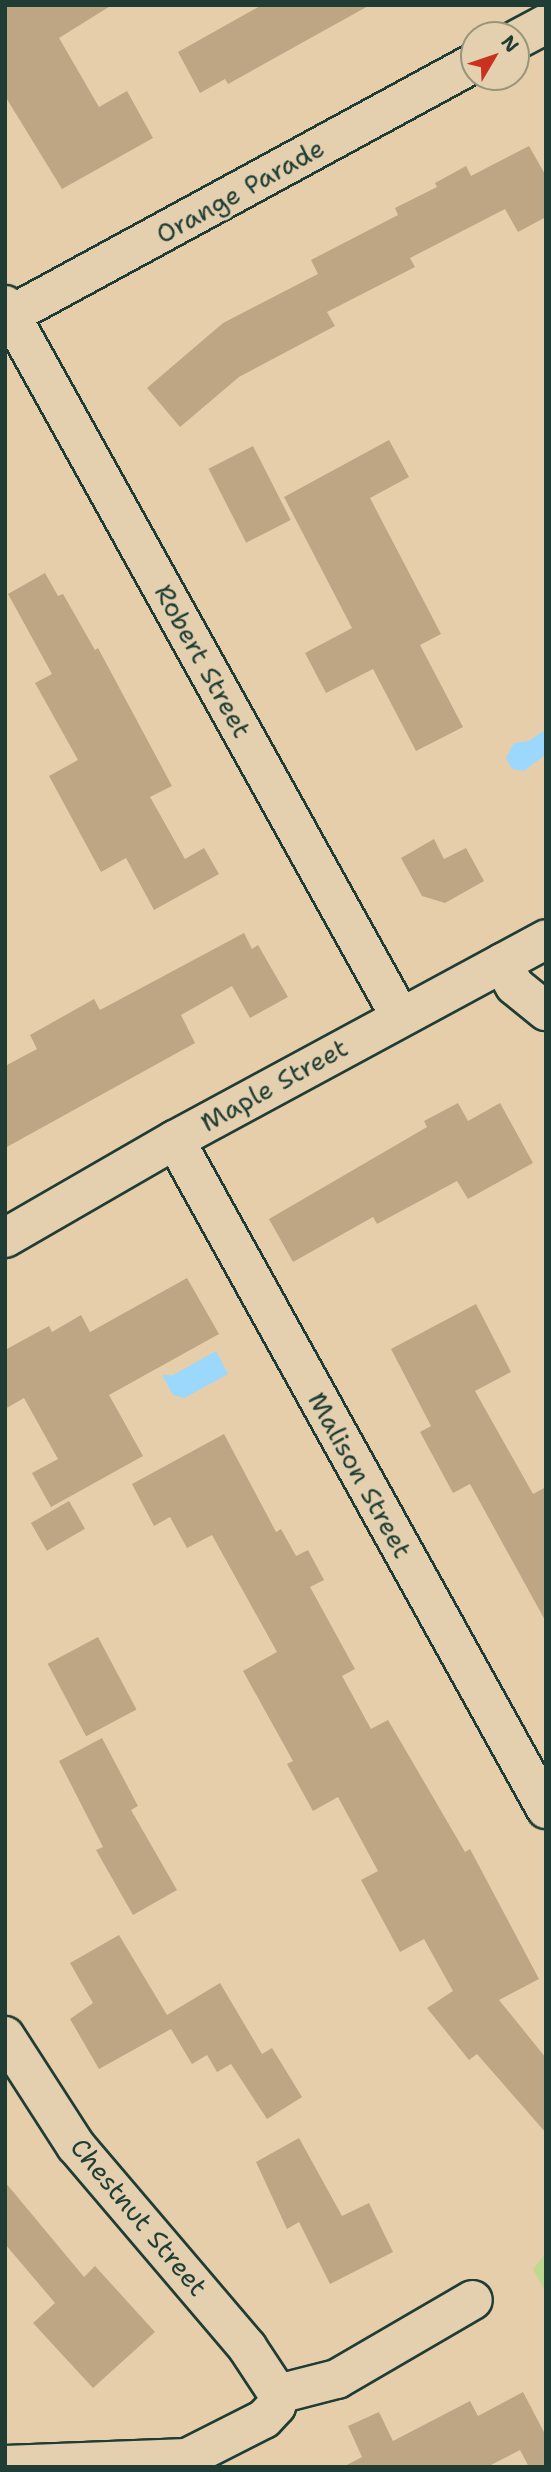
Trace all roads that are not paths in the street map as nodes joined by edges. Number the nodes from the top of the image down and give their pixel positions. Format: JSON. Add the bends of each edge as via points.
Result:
{"nodes":[{"id":1,"x":546,"y":24,"type":"edge"},
{"id":2,"x":530,"y":33,"type":"edge"},
{"id":3,"x":460,"y":70,"type":"edge"},
{"id":4,"x":7,"y":313,"type":"edge"},
{"id":5,"x":546,"y":939,"type":"edge"},
{"id":6,"x":502,"y":963,"type":"junction"},
{"id":7,"x":546,"y":1011,"type":"edge"},
{"id":8,"x":400,"y":1016,"type":"junction"},
{"id":9,"x":174,"y":1140,"type":"junction"},
{"id":10,"x":5,"y":1238,"type":"edge"},
{"id":11,"x":546,"y":1809,"type":"edge"},
{"id":12,"x":5,"y":2036,"type":"edge"},
{"id":13,"x":473,"y":2300,"type":"dead end"},
{"id":14,"x":278,"y":2394,"type":"junction"},
{"id":15,"x":5,"y":2465,"type":"edge"}],
"edges":[{"from":1,"to":2,"type":"street"},
{"from":3,"to":4,"type":"street","name":"Orange Parade"},
{"from":4,"to":8,"type":"street","name":"Robert Street"},
{"from":5,"to":6,"type":"street","name":"Maple Street"},
{"from":6,"to":7,"type":"street","via":[[529,1001]]},
{"from":6,"to":8,"type":"street","name":"Maple Street"},
{"from":8,"to":9,"type":"street","name":"Maple Street"},
{"from":9,"to":10,"type":"street","name":"Maple Street"},
{"from":9,"to":11,"type":"street","name":"Malison Street"},
{"from":12,"to":14,"type":"street","name":"Chestnut Street","via":[[76,2146],[247,2347]]},
{"from":13,"to":14,"type":"street","via":[[337,2379]]},
{"from":14,"to":15,"type":"street","via":[[276,2406],[264,2419],[187,2458]]}]}
